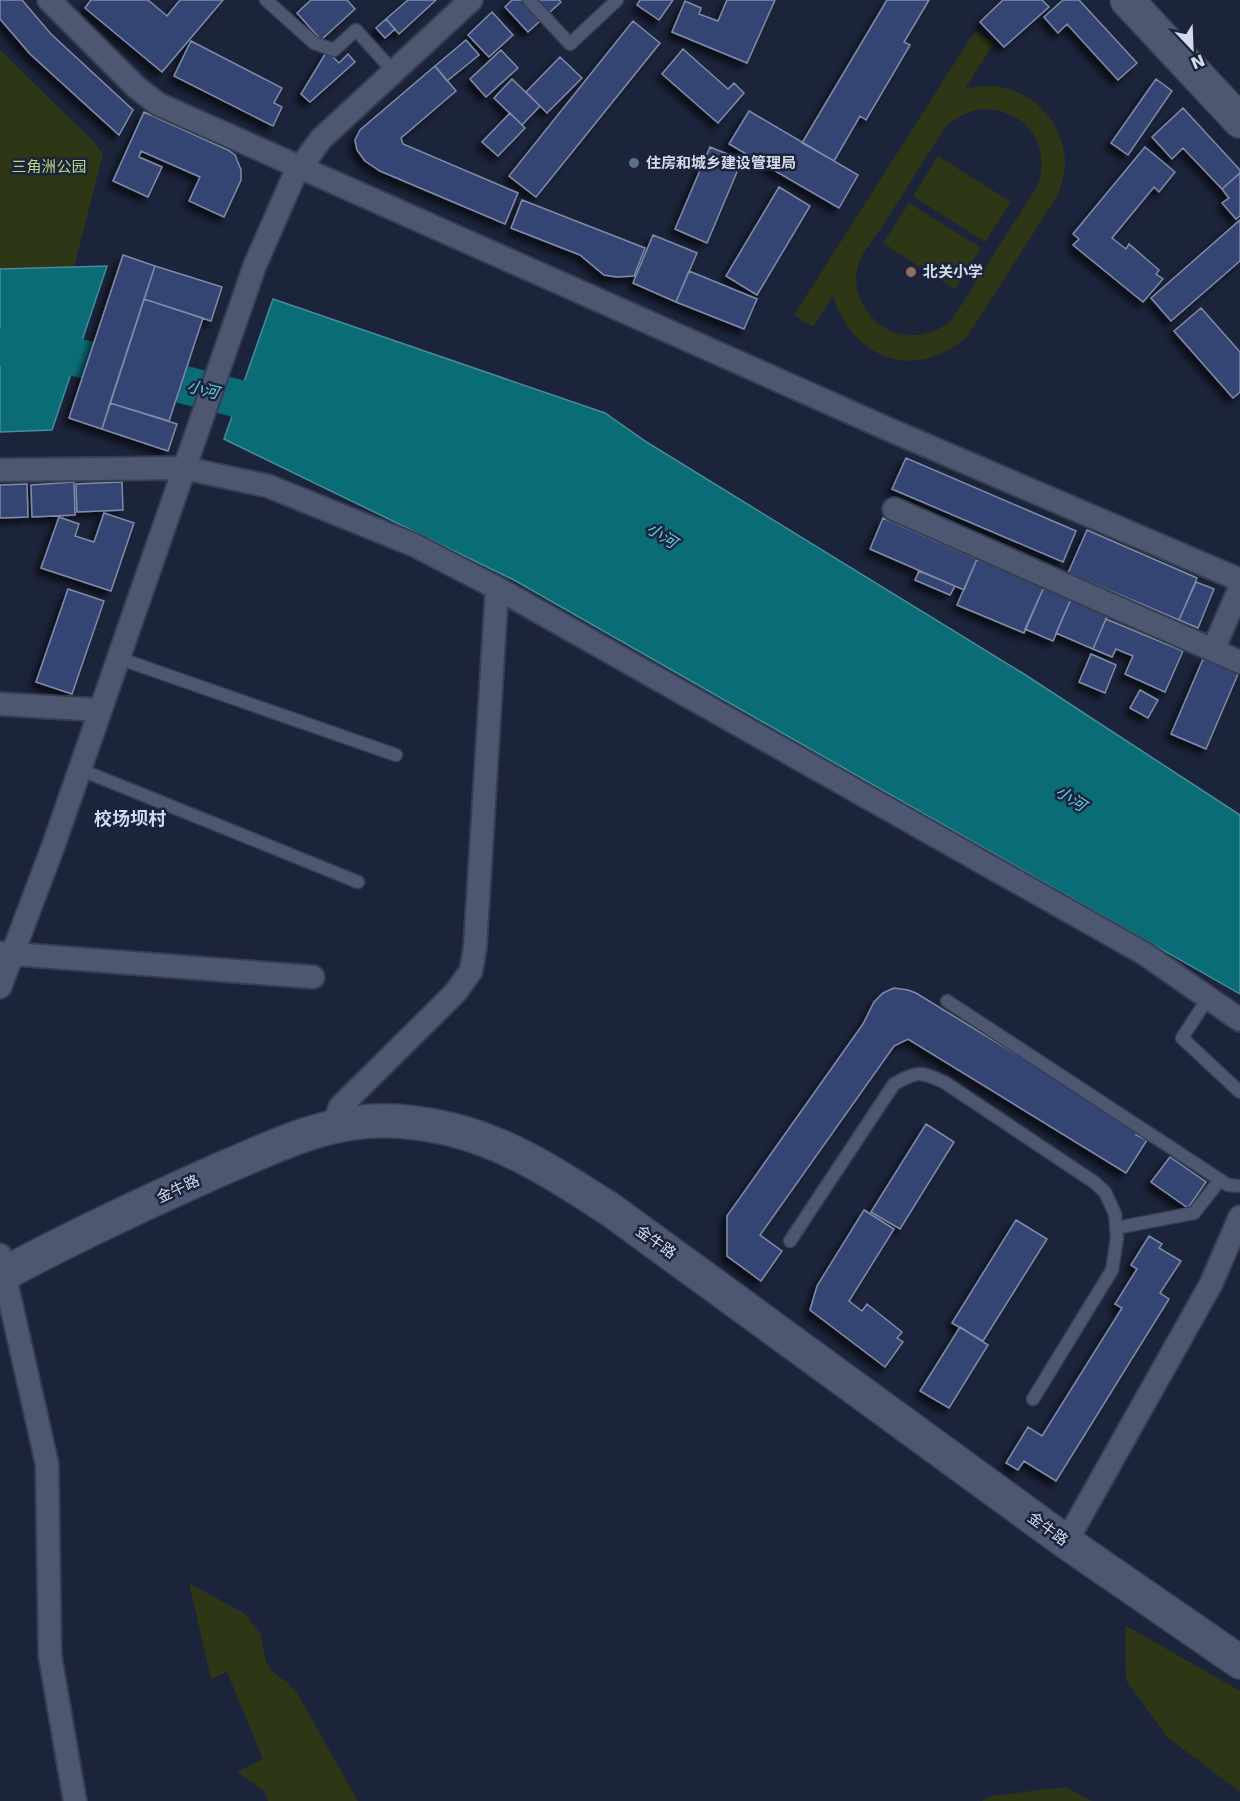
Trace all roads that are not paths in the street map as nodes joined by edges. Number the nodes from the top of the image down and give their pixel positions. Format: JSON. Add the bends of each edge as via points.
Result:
{"nodes":[{"id":1,"x":50,"y":0,"type":"edge"},
{"id":2,"x":266,"y":0,"type":"edge"},
{"id":3,"x":471,"y":0,"type":"edge"},
{"id":4,"x":529,"y":0,"type":"edge"},
{"id":5,"x":617,"y":0,"type":"edge"},
{"id":6,"x":1126,"y":0,"type":"edge"},
{"id":7,"x":1148,"y":0,"type":"edge"},
{"id":8,"x":394,"y":72,"type":"junction"},
{"id":9,"x":1240,"y":99,"type":"edge"},
{"id":10,"x":1240,"y":122,"type":"edge"},
{"id":11,"x":301,"y":167,"type":"junction"},
{"id":12,"x":187,"y":461,"type":"junction"},
{"id":13,"x":0,"y":470,"type":"edge"},
{"id":14,"x":894,"y":509,"type":"dead end"},
{"id":15,"x":1240,"y":580,"type":"edge"},
{"id":16,"x":497,"y":588,"type":"junction"},
{"id":17,"x":1240,"y":588,"type":"edge"},
{"id":18,"x":1213,"y":650,"type":"junction"},
{"id":19,"x":118,"y":658,"type":"junction"},
{"id":20,"x":1240,"y":662,"type":"edge"},
{"id":21,"x":0,"y":704,"type":"edge"},
{"id":22,"x":100,"y":710,"type":"junction"},
{"id":23,"x":396,"y":755,"type":"dead end"},
{"id":24,"x":80,"y":769,"type":"junction"},
{"id":25,"x":358,"y":882,"type":"dead end"},
{"id":26,"x":6,"y":954,"type":"edge"},
{"id":27,"x":314,"y":977,"type":"dead end"},
{"id":28,"x":0,"y":987,"type":"edge"},
{"id":29,"x":1208,"y":998,"type":"junction"},
{"id":30,"x":947,"y":1001,"type":"dead end"},
{"id":31,"x":1240,"y":1020,"type":"edge"},
{"id":32,"x":1240,"y":1092,"type":"edge"},
{"id":33,"x":333,"y":1127,"type":"junction"},
{"id":34,"x":1220,"y":1180,"type":"junction"},
{"id":35,"x":1240,"y":1186,"type":"edge"},
{"id":36,"x":1240,"y":1217,"type":"edge"},
{"id":37,"x":1116,"y":1228,"type":"junction"},
{"id":38,"x":790,"y":1241,"type":"dead end"},
{"id":39,"x":1,"y":1268,"type":"edge"},
{"id":40,"x":1033,"y":1399,"type":"dead end"},
{"id":41,"x":1066,"y":1542,"type":"junction"},
{"id":42,"x":1240,"y":1662,"type":"edge"},
{"id":43,"x":75,"y":1801,"type":"edge"}],
"edges":[{"from":1,"to":11,"type":"street","via":[[136,87],[158,104]]},
{"from":2,"to":8,"type":"lane","via":[[314,43],[334,50],[356,30]]},
{"from":3,"to":8,"type":"street"},
{"from":4,"to":5,"type":"lane","via":[[570,44]]},
{"from":6,"to":10,"type":"main road"},
{"from":7,"to":9,"type":"main road"},
{"from":8,"to":11,"type":"street","via":[[321,140]]},
{"from":11,"to":12,"type":"street","via":[[255,265]]},
{"from":11,"to":15,"type":"street","via":[[888,429]]},
{"from":12,"to":13,"type":"street"},
{"from":12,"to":16,"type":"street","via":[[268,486],[414,545]]},
{"from":12,"to":19,"type":"street"},
{"from":14,"to":18,"type":"street"},
{"from":16,"to":29,"type":"street","via":[[1145,954]]},
{"from":16,"to":33,"type":"street","via":[[471,972],[455,993],[340,1107]]},
{"from":17,"to":18,"type":"street"},
{"from":18,"to":20,"type":"street"},
{"from":19,"to":22,"type":"street"},
{"from":19,"to":23,"type":"lane"},
{"from":21,"to":22,"type":"street"},
{"from":22,"to":24,"type":"street"},
{"from":24,"to":25,"type":"lane"},
{"from":24,"to":26,"type":"street"},
{"from":26,"to":27,"type":"street"},
{"from":26,"to":28,"type":"street"},
{"from":29,"to":31,"type":"street"},
{"from":29,"to":32,"type":"lane","via":[[1182,1038]]},
{"from":30,"to":34,"type":"lane"},
{"from":33,"to":39,"type":"main road","name":"金牛路","via":[[267,1149]]},
{"from":33,"to":41,"type":"main road","name":"金牛路","via":[[380,1121],[432,1126],[486,1140],[524,1156],[679,1258]]},
{"from":34,"to":35,"type":"lane"},
{"from":34,"to":37,"type":"lane","via":[[1194,1213]]},
{"from":36,"to":41,"type":"street","via":[[1211,1284]]},
{"from":37,"to":38,"type":"lane","via":[[1109,1199],[1094,1182],[944,1082],[916,1073],[894,1084]]},
{"from":37,"to":40,"type":"lane","via":[[1112,1270]]},
{"from":39,"to":43,"type":"street","via":[[47,1464],[50,1656]]},
{"from":41,"to":42,"type":"main road","name":"金牛路"}]}
